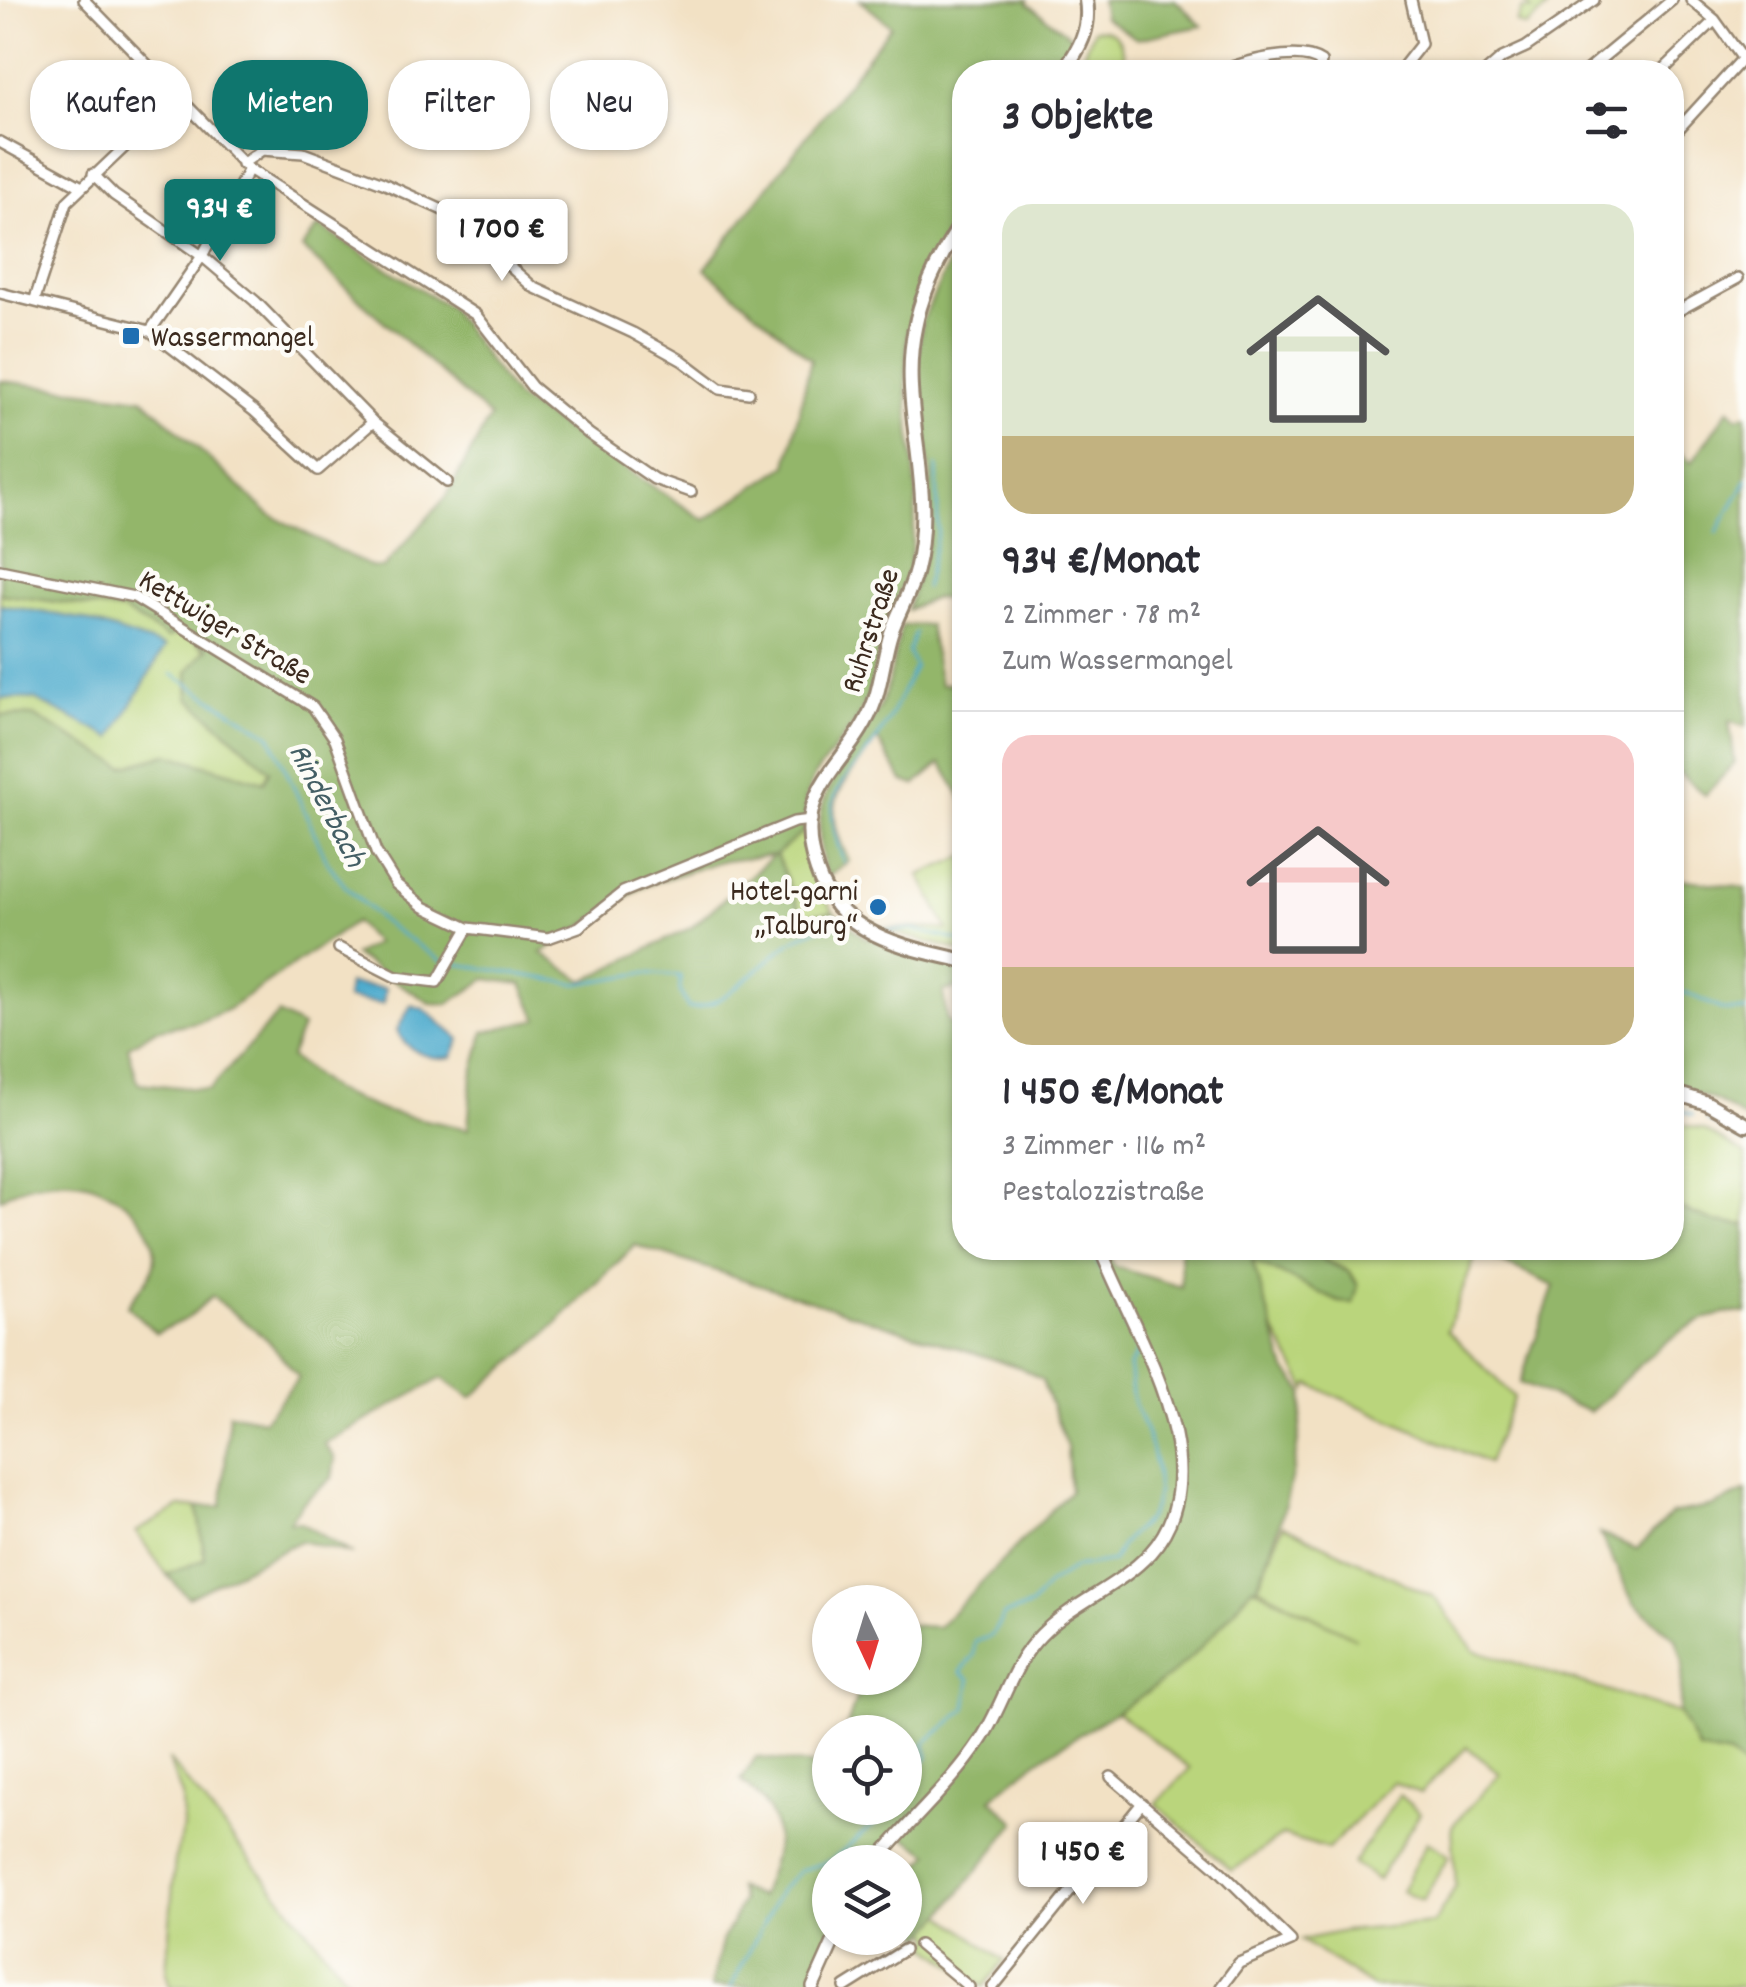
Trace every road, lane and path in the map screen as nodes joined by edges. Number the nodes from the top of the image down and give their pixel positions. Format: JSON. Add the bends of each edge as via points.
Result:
{"nodes":[{"id":1,"x":84,"y":0,"type":"edge"},
{"id":2,"x":1086,"y":0,"type":"edge"},
{"id":3,"x":1412,"y":0,"type":"edge"},
{"id":4,"x":1594,"y":0,"type":"edge"},
{"id":5,"x":1672,"y":0,"type":"edge"},
{"id":6,"x":1692,"y":0,"type":"edge"},
{"id":7,"x":1715,"y":20,"type":"junction"},
{"id":8,"x":1744,"y":57,"type":"edge"},
{"id":9,"x":140,"y":60,"type":"edge"},
{"id":10,"x":1071,"y":60,"type":"edge"},
{"id":11,"x":1279,"y":60,"type":"edge"},
{"id":12,"x":1316,"y":60,"type":"edge"},
{"id":13,"x":1408,"y":60,"type":"edge"},
{"id":14,"x":1500,"y":60,"type":"edge"},
{"id":15,"x":1600,"y":60,"type":"edge"},
{"id":16,"x":1673,"y":60,"type":"edge"},
{"id":17,"x":192,"y":114,"type":"edge"},
{"id":18,"x":1684,"y":123,"type":"edge"},
{"id":19,"x":0,"y":142,"type":"edge"},
{"id":20,"x":119,"y":150,"type":"edge"},
{"id":21,"x":246,"y":167,"type":"junction"},
{"id":22,"x":92,"y":174,"type":"junction"},
{"id":23,"x":80,"y":186,"type":"junction"},
{"id":24,"x":952,"y":243,"type":"edge"},
{"id":25,"x":202,"y":256,"type":"junction"},
{"id":26,"x":1738,"y":278,"type":"dead end"},
{"id":27,"x":0,"y":293,"type":"edge"},
{"id":28,"x":35,"y":299,"type":"junction"},
{"id":29,"x":1684,"y":307,"type":"edge"},
{"id":30,"x":150,"y":331,"type":"junction"},
{"id":31,"x":749,"y":393,"type":"dead end"},
{"id":32,"x":373,"y":422,"type":"junction"},
{"id":33,"x":447,"y":482,"type":"dead end"},
{"id":34,"x":691,"y":492,"type":"dead end"},
{"id":35,"x":0,"y":570,"type":"edge"},
{"id":36,"x":812,"y":820,"type":"junction"},
{"id":37,"x":468,"y":928,"type":"junction"},
{"id":38,"x":339,"y":948,"type":"dead end"},
{"id":39,"x":952,"y":958,"type":"edge"},
{"id":40,"x":1684,"y":1096,"type":"edge"},
{"id":41,"x":1746,"y":1125,"type":"edge"},
{"id":42,"x":1105,"y":1260,"type":"edge"},
{"id":43,"x":1112,"y":1777,"type":"dead end"},
{"id":44,"x":1142,"y":1803,"type":"junction"},
{"id":45,"x":891,"y":1845,"type":"edge"},
{"id":46,"x":922,"y":1948,"type":"edge"},
{"id":47,"x":827,"y":1955,"type":"edge"},
{"id":48,"x":896,"y":1955,"type":"edge"},
{"id":49,"x":1223,"y":1983,"type":"edge"},
{"id":50,"x":813,"y":1987,"type":"edge"},
{"id":51,"x":846,"y":1987,"type":"edge"},
{"id":52,"x":968,"y":1987,"type":"edge"},
{"id":53,"x":994,"y":1987,"type":"edge"},
{"id":54,"x":1235,"y":1987,"type":"edge"}],
"edges":[{"from":1,"to":9,"type":"street"},
{"from":2,"to":10,"type":"main road","via":[[1086,32]]},
{"from":3,"to":13,"type":"street","via":[[1421,44]]},
{"from":4,"to":14,"type":"street"},
{"from":5,"to":15,"type":"street"},
{"from":6,"to":7,"type":"street"},
{"from":7,"to":8,"type":"street"},
{"from":7,"to":16,"type":"street"},
{"from":8,"to":18,"type":"street"},
{"from":11,"to":12,"type":"street"},
{"from":17,"to":21,"type":"street"},
{"from":19,"to":23,"type":"street"},
{"from":20,"to":22,"type":"street"},
{"from":21,"to":25,"type":"street"},
{"from":21,"to":31,"type":"street","via":[[262,150],[303,153],[383,183],[449,214],[533,287],[683,360],[720,389]]},
{"from":21,"to":34,"type":"street","via":[[476,315],[532,387],[589,434],[654,479]]},
{"from":22,"to":23,"type":"street"},
{"from":22,"to":25,"type":"street"},
{"from":23,"to":28,"type":"street","via":[[62,213]]},
{"from":24,"to":36,"type":"main road","name":"Ruhrstraße","via":[[914,329],[911,370],[924,491],[916,573],[892,630],[875,700],[824,776]]},
{"from":25,"to":30,"type":"street"},
{"from":25,"to":32,"type":"street","via":[[297,339]]},
{"from":26,"to":29,"type":"street"},
{"from":27,"to":28,"type":"street"},
{"from":28,"to":30,"type":"street"},
{"from":30,"to":32,"type":"street","via":[[318,470]]},
{"from":32,"to":33,"type":"street"},
{"from":35,"to":37,"type":"street","name":"Kettwiger Straße","via":[[134,597],[313,707],[336,738],[376,852],[396,884],[424,907]]},
{"from":36,"to":37,"type":"street","name":"Kettwiger Straße","via":[[624,892],[580,927],[548,938]]},
{"from":36,"to":39,"type":"main road","name":"Ruhrstraße","via":[[816,869],[844,915],[888,941]]},
{"from":37,"to":38,"type":"street","via":[[436,982],[406,980]]},
{"from":40,"to":41,"type":"main road"},
{"from":42,"to":45,"type":"street","via":[[1164,1394],[1177,1508],[1147,1556],[1042,1633],[980,1742]]},
{"from":43,"to":44,"type":"street"},
{"from":44,"to":49,"type":"street","via":[[1290,1941],[1239,1963]]},
{"from":44,"to":53,"type":"street"},
{"from":46,"to":52,"type":"street"},
{"from":47,"to":50,"type":"street"},
{"from":48,"to":51,"type":"street"},
{"from":49,"to":54,"type":"street"}]}
